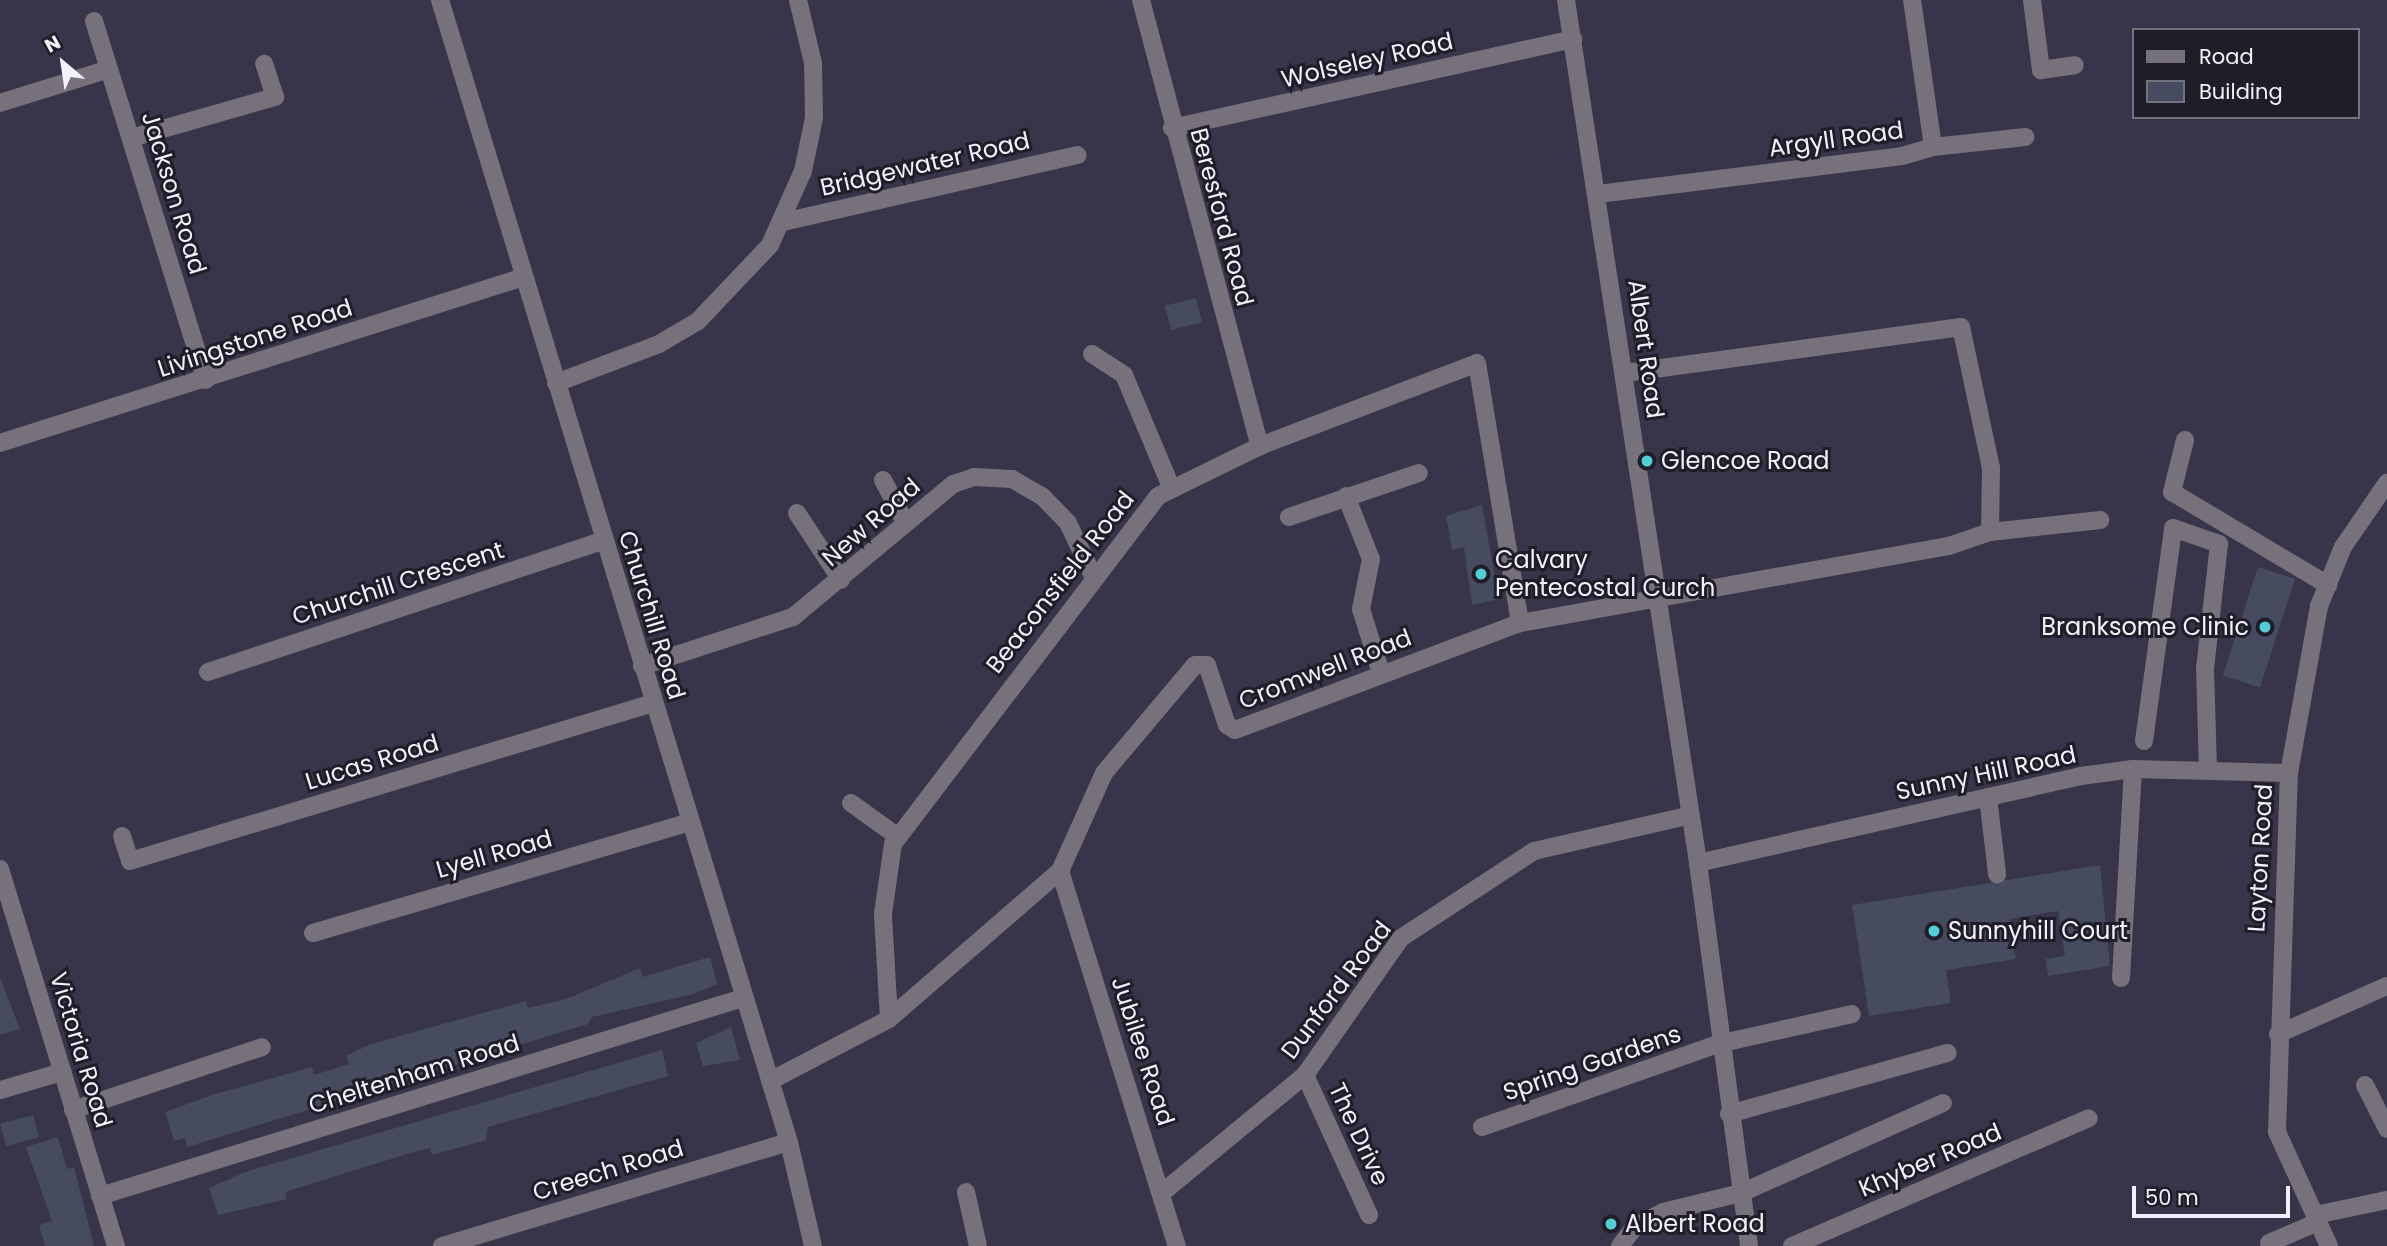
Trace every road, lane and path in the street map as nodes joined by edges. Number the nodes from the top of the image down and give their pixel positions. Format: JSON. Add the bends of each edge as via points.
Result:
{"nodes":[{"id":1,"x":440,"y":0,"type":"edge"},
{"id":2,"x":798,"y":0,"type":"edge"},
{"id":3,"x":1141,"y":0,"type":"edge"},
{"id":4,"x":1566,"y":0,"type":"edge"},
{"id":5,"x":1912,"y":0,"type":"edge"},
{"id":6,"x":2032,"y":0,"type":"edge"},
{"id":7,"x":94,"y":21,"type":"dead end"},
{"id":8,"x":1573,"y":39,"type":"junction"},
{"id":9,"x":264,"y":64,"type":"dead end"},
{"id":10,"x":2076,"y":65,"type":"dead end"},
{"id":11,"x":109,"y":69,"type":"junction"},
{"id":12,"x":0,"y":103,"type":"edge"},
{"id":13,"x":1172,"y":128,"type":"junction"},
{"id":14,"x":2025,"y":137,"type":"dead end"},
{"id":15,"x":131,"y":138,"type":"junction"},
{"id":16,"x":1933,"y":147,"type":"junction"},
{"id":17,"x":1077,"y":155,"type":"dead end"},
{"id":18,"x":1598,"y":194,"type":"junction"},
{"id":19,"x":783,"y":222,"type":"junction"},
{"id":20,"x":524,"y":276,"type":"junction"},
{"id":21,"x":1092,"y":354,"type":"dead end"},
{"id":22,"x":1625,"y":373,"type":"junction"},
{"id":23,"x":206,"y":380,"type":"junction"},
{"id":24,"x":556,"y":383,"type":"junction"},
{"id":25,"x":2185,"y":440,"type":"dead end"},
{"id":26,"x":0,"y":443,"type":"edge"},
{"id":27,"x":1260,"y":446,"type":"junction"},
{"id":28,"x":1419,"y":473,"type":"dead end"},
{"id":29,"x":883,"y":480,"type":"dead end"},
{"id":30,"x":2387,"y":483,"type":"edge"},
{"id":31,"x":1172,"y":489,"type":"junction"},
{"id":32,"x":1346,"y":496,"type":"junction"},
{"id":33,"x":797,"y":513,"type":"dead end"},
{"id":34,"x":1289,"y":517,"type":"dead end"},
{"id":35,"x":2100,"y":520,"type":"dead end"},
{"id":36,"x":905,"y":522,"type":"junction"},
{"id":37,"x":1990,"y":532,"type":"junction"},
{"id":38,"x":604,"y":540,"type":"junction"},
{"id":39,"x":1094,"y":578,"type":"junction"},
{"id":40,"x":841,"y":580,"type":"junction"},
{"id":41,"x":2328,"y":585,"type":"junction"},
{"id":42,"x":1658,"y":598,"type":"junction"},
{"id":43,"x":1520,"y":623,"type":"junction"},
{"id":44,"x":642,"y":666,"type":"junction"},
{"id":45,"x":208,"y":672,"type":"dead end"},
{"id":46,"x":1381,"y":673,"type":"junction"},
{"id":47,"x":653,"y":704,"type":"junction"},
{"id":48,"x":2144,"y":741,"type":"dead end"},
{"id":49,"x":2133,"y":769,"type":"junction"},
{"id":50,"x":2208,"y":771,"type":"junction"},
{"id":51,"x":2289,"y":773,"type":"junction"},
{"id":52,"x":1988,"y":797,"type":"junction"},
{"id":53,"x":851,"y":803,"type":"dead end"},
{"id":54,"x":1687,"y":816,"type":"junction"},
{"id":55,"x":690,"y":822,"type":"junction"},
{"id":56,"x":122,"y":836,"type":"dead end"},
{"id":57,"x":897,"y":836,"type":"junction"},
{"id":58,"x":1698,"y":863,"type":"junction"},
{"id":59,"x":0,"y":869,"type":"edge"},
{"id":60,"x":1060,"y":872,"type":"junction"},
{"id":61,"x":1997,"y":874,"type":"dead end"},
{"id":62,"x":313,"y":933,"type":"dead end"},
{"id":63,"x":2121,"y":978,"type":"dead end"},
{"id":64,"x":2387,"y":986,"type":"edge"},
{"id":65,"x":743,"y":998,"type":"junction"},
{"id":66,"x":1852,"y":1014,"type":"dead end"},
{"id":67,"x":889,"y":1019,"type":"junction"},
{"id":68,"x":2278,"y":1034,"type":"junction"},
{"id":69,"x":1718,"y":1044,"type":"junction"},
{"id":70,"x":262,"y":1047,"type":"dead end"},
{"id":71,"x":1948,"y":1053,"type":"dead end"},
{"id":72,"x":62,"y":1072,"type":"junction"},
{"id":73,"x":1305,"y":1074,"type":"junction"},
{"id":74,"x":770,"y":1081,"type":"junction"},
{"id":75,"x":2365,"y":1084,"type":"dead end"},
{"id":76,"x":0,"y":1090,"type":"edge"},
{"id":77,"x":1943,"y":1103,"type":"dead end"},
{"id":78,"x":73,"y":1110,"type":"junction"},
{"id":79,"x":1729,"y":1114,"type":"junction"},
{"id":80,"x":2089,"y":1118,"type":"dead end"},
{"id":81,"x":1482,"y":1127,"type":"dead end"},
{"id":82,"x":2387,"y":1129,"type":"edge"},
{"id":83,"x":789,"y":1142,"type":"junction"},
{"id":84,"x":966,"y":1192,"type":"dead end"},
{"id":85,"x":1163,"y":1192,"type":"junction"},
{"id":86,"x":1741,"y":1192,"type":"junction"},
{"id":87,"x":100,"y":1196,"type":"junction"},
{"id":88,"x":2387,"y":1200,"type":"edge"},
{"id":89,"x":1369,"y":1215,"type":"dead end"},
{"id":90,"x":2316,"y":1218,"type":"junction"},
{"id":91,"x":2269,"y":1243,"type":"dead end"},
{"id":92,"x":116,"y":1246,"type":"edge"},
{"id":93,"x":442,"y":1246,"type":"edge"},
{"id":94,"x":813,"y":1246,"type":"edge"},
{"id":95,"x":978,"y":1246,"type":"edge"},
{"id":96,"x":1177,"y":1246,"type":"edge"},
{"id":97,"x":1620,"y":1246,"type":"edge"},
{"id":98,"x":1749,"y":1246,"type":"edge"},
{"id":99,"x":1792,"y":1246,"type":"edge"},
{"id":100,"x":2329,"y":1246,"type":"edge"}],
"edges":[{"from":1,"to":20,"type":"street","name":"Churchill Road"},
{"from":2,"to":19,"type":"street","via":[[813,64],[814,118],[803,172]]},
{"from":3,"to":13,"type":"street","name":"Beresford Road"},
{"from":4,"to":8,"type":"street","name":"Albert Road"},
{"from":5,"to":16,"type":"street","name":"Argyll Road"},
{"from":6,"to":10,"type":"street","via":[[2040,70]]},
{"from":7,"to":11,"type":"street","name":"Jackson Road"},
{"from":8,"to":13,"type":"street","name":"Wolseley Road"},
{"from":8,"to":18,"type":"street","name":"Albert Road"},
{"from":9,"to":15,"type":"street","via":[[275,97]]},
{"from":11,"to":12,"type":"street"},
{"from":11,"to":15,"type":"street","name":"Jackson Road"},
{"from":13,"to":27,"type":"street","name":"Beresford Road"},
{"from":14,"to":16,"type":"street"},
{"from":15,"to":23,"type":"street","name":"Jackson Road"},
{"from":16,"to":18,"type":"street","name":"Argyll Road","via":[[1902,156]]},
{"from":17,"to":19,"type":"street","name":"Bridgewater Road"},
{"from":18,"to":22,"type":"street","name":"Albert Road"},
{"from":19,"to":24,"type":"street","via":[[738,286],[698,321]]},
{"from":20,"to":23,"type":"street","name":"Livingstone Road"},
{"from":20,"to":24,"type":"street","name":"Churchill Road"},
{"from":21,"to":31,"type":"street","via":[[1124,375]]},
{"from":22,"to":37,"type":"street","via":[[1961,327],[1991,468]]},
{"from":22,"to":42,"type":"street","name":"Albert Road"},
{"from":23,"to":26,"type":"street","name":"Livingstone Road"},
{"from":24,"to":38,"type":"street","name":"Churchill Road"},
{"from":25,"to":41,"type":"street","via":[[2172,492]]},
{"from":27,"to":31,"type":"street","name":"Beaconsfield Road"},
{"from":27,"to":43,"type":"street","name":"Beaconsfield Road","via":[[1477,363]]},
{"from":28,"to":32,"type":"street"},
{"from":29,"to":36,"type":"street"},
{"from":30,"to":41,"type":"street","name":"Layton Road","via":[[2343,547]]},
{"from":31,"to":39,"type":"street","name":"Beaconsfield Road","via":[[1158,496]]},
{"from":32,"to":34,"type":"street"},
{"from":32,"to":46,"type":"street","via":[[1371,559],[1361,609]]},
{"from":33,"to":40,"type":"street"},
{"from":35,"to":37,"type":"street"},
{"from":36,"to":39,"type":"street","name":"New Road","via":[[954,484],[987,476],[1012,479],[1063,516]]},
{"from":36,"to":40,"type":"street","name":"New Road"},
{"from":37,"to":42,"type":"street","via":[[1950,546]]},
{"from":38,"to":44,"type":"street","name":"Churchill Road"},
{"from":38,"to":45,"type":"street","name":"Churchill Crescent"},
{"from":39,"to":57,"type":"street","name":"Beaconsfield Road"},
{"from":40,"to":44,"type":"street","name":"New Road","via":[[793,617]]},
{"from":41,"to":51,"type":"street","name":"Layton Road","via":[[2306,653]]},
{"from":42,"to":43,"type":"street","name":"Cromwell Road"},
{"from":42,"to":54,"type":"street","name":"Albert Road"},
{"from":43,"to":46,"type":"street","name":"Cromwell Road"},
{"from":44,"to":47,"type":"street","name":"Churchill Road"},
{"from":46,"to":60,"type":"street","name":"Cromwell Road","via":[[1235,730],[1227,725],[1207,665],[1195,665],[1104,773]]},
{"from":47,"to":55,"type":"street","name":"Churchill Road"},
{"from":47,"to":56,"type":"street","name":"Lucas Road","via":[[130,860]]},
{"from":48,"to":50,"type":"street","via":[[2173,528],[2219,544],[2205,668]]},
{"from":49,"to":50,"type":"street","name":"Sunny Hill Road"},
{"from":49,"to":52,"type":"street","name":"Sunny Hill Road"},
{"from":49,"to":63,"type":"street"},
{"from":50,"to":51,"type":"street","name":"Sunny Hill Road"},
{"from":51,"to":68,"type":"street","name":"Layton Road"},
{"from":52,"to":58,"type":"street","name":"Sunny Hill Road"},
{"from":52,"to":61,"type":"street"},
{"from":53,"to":57,"type":"street"},
{"from":54,"to":58,"type":"street","name":"Albert Road"},
{"from":54,"to":73,"type":"street","name":"Dunford Road","via":[[1534,851],[1401,938]]},
{"from":55,"to":62,"type":"street","name":"Lyell Road"},
{"from":55,"to":65,"type":"street","name":"Churchill Road"},
{"from":57,"to":67,"type":"street","name":"Beaconsfield Road","via":[[884,914]]},
{"from":58,"to":69,"type":"street","name":"Albert Road"},
{"from":59,"to":72,"type":"street","name":"Victoria Road"},
{"from":60,"to":67,"type":"street","name":"Cromwell Road"},
{"from":60,"to":85,"type":"street","name":"Jubilee Road"},
{"from":64,"to":68,"type":"street"},
{"from":65,"to":74,"type":"street","name":"Churchill Road"},
{"from":65,"to":87,"type":"street","name":"Cheltenham Road"},
{"from":66,"to":69,"type":"street","name":"Spring Gardens"},
{"from":67,"to":74,"type":"street","name":"Cromwell Road"},
{"from":68,"to":90,"type":"street","name":"Layton Road","via":[[2277,1132]]},
{"from":69,"to":79,"type":"street","name":"Albert Road"},
{"from":69,"to":81,"type":"street","name":"Spring Gardens"},
{"from":70,"to":78,"type":"street"},
{"from":71,"to":79,"type":"street"},
{"from":72,"to":76,"type":"street"},
{"from":72,"to":78,"type":"street","name":"Victoria Road"},
{"from":73,"to":85,"type":"street","name":"Dunford Road"},
{"from":73,"to":89,"type":"street","name":"The Drive"},
{"from":74,"to":83,"type":"street","name":"Churchill Road"},
{"from":75,"to":82,"type":"street"},
{"from":77,"to":86,"type":"street"},
{"from":78,"to":87,"type":"street","name":"Victoria Road"},
{"from":79,"to":86,"type":"street","name":"Albert Road"},
{"from":80,"to":99,"type":"street","name":"Khyber Road"},
{"from":83,"to":93,"type":"street","name":"Creech Road"},
{"from":83,"to":94,"type":"street","name":"Churchill Road"},
{"from":84,"to":95,"type":"street"},
{"from":85,"to":96,"type":"street","name":"Jubilee Road"},
{"from":86,"to":97,"type":"street","via":[[1663,1212],[1635,1227]]},
{"from":86,"to":98,"type":"street","name":"Albert Road"},
{"from":87,"to":92,"type":"street","name":"Victoria Road"},
{"from":88,"to":90,"type":"street"},
{"from":90,"to":91,"type":"street"},
{"from":90,"to":100,"type":"street","name":"Layton Road"}]}
